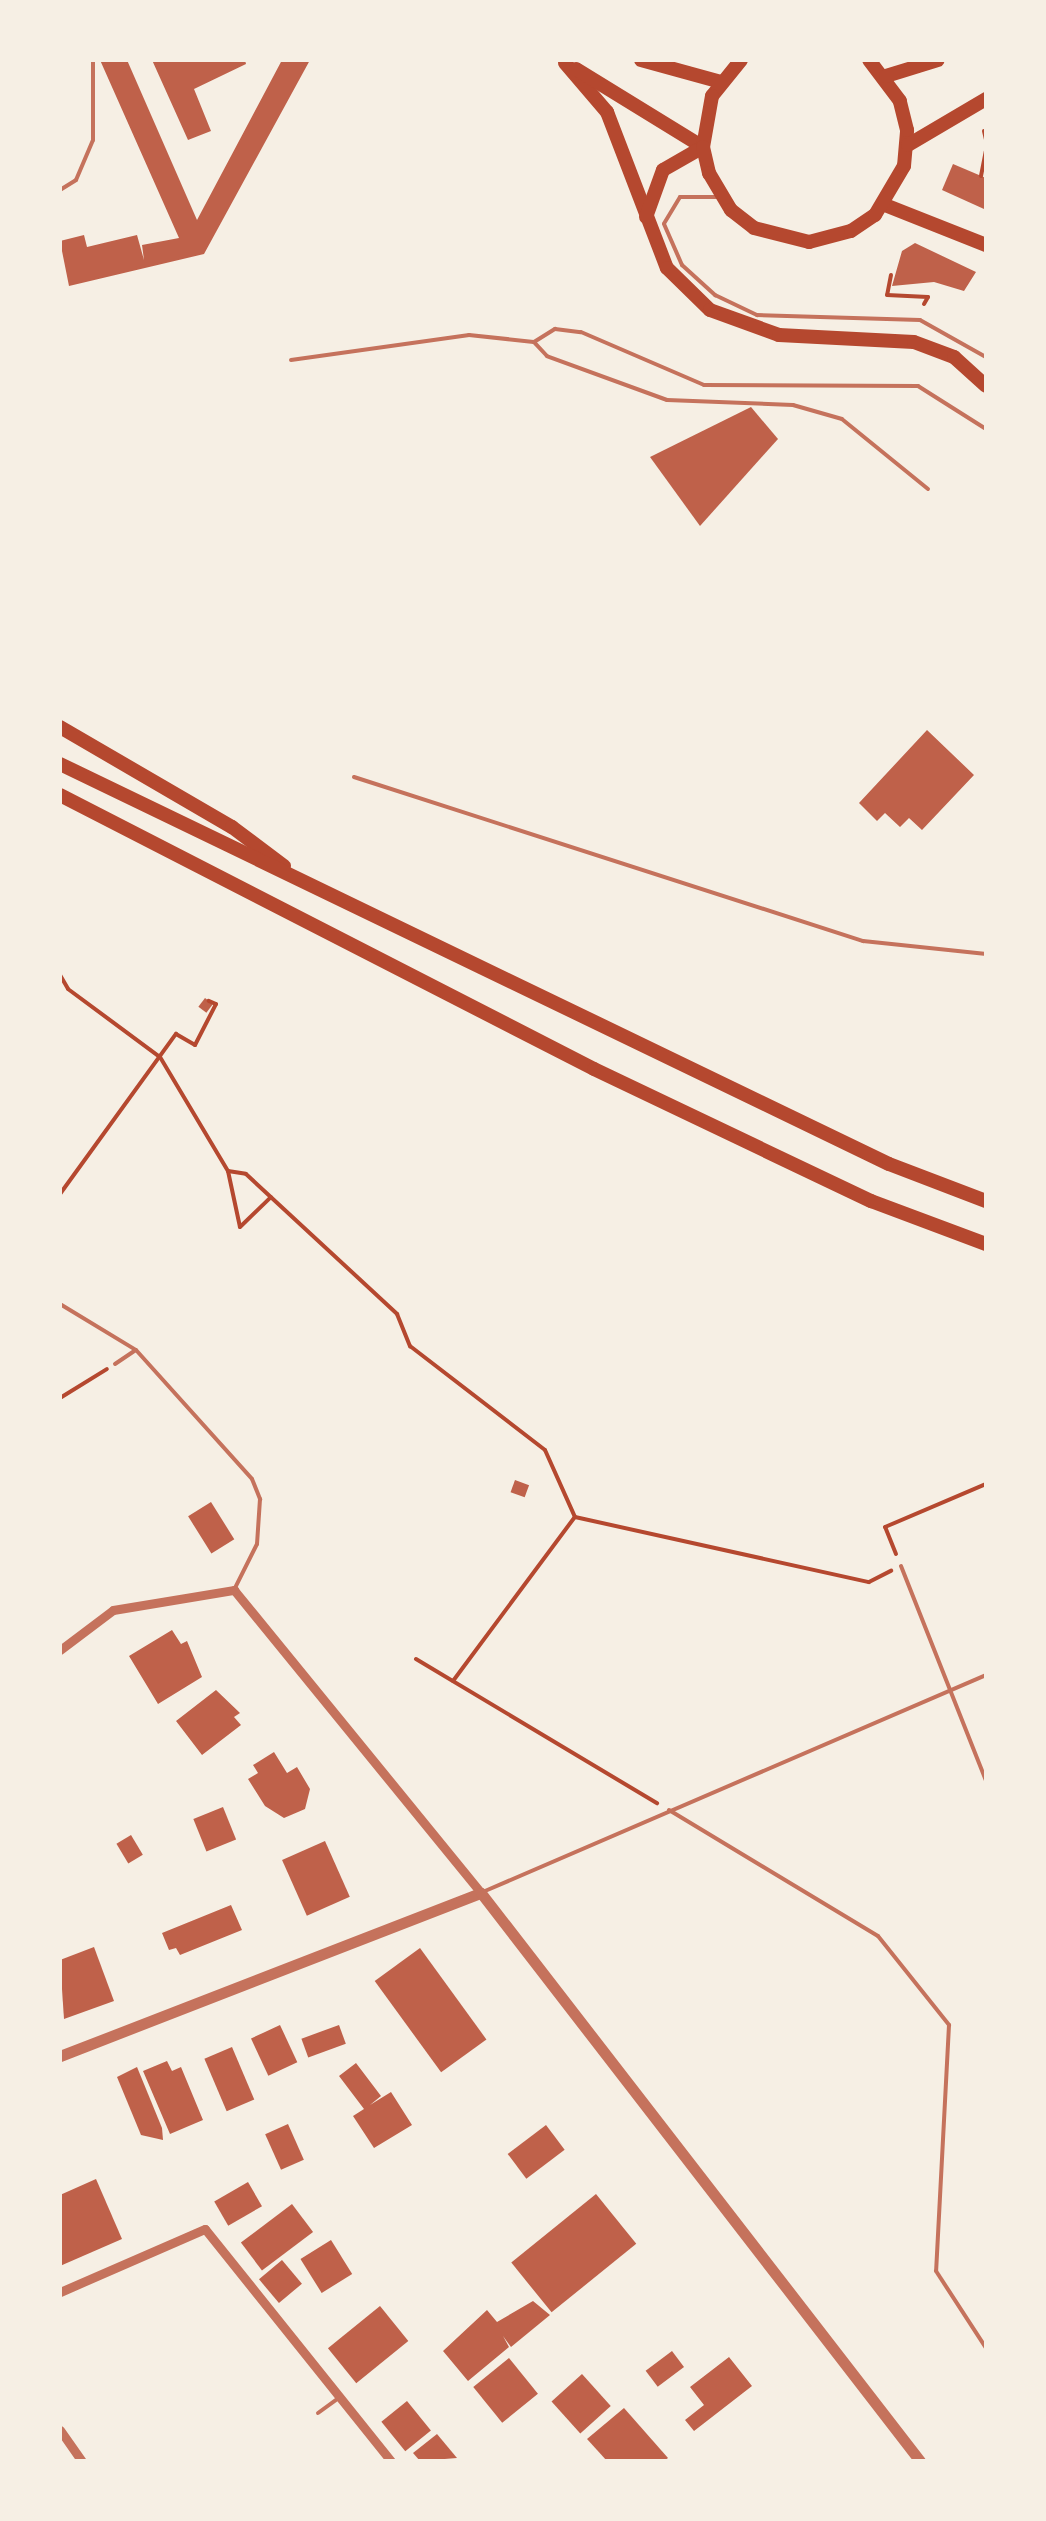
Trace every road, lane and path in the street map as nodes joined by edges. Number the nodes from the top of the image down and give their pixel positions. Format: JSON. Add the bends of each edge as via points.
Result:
{"nodes":[{"id":1,"x":93,"y":60,"type":"edge"},
{"id":2,"x":641,"y":60,"type":"edge"},
{"id":3,"x":741,"y":60,"type":"edge"},
{"id":4,"x":870,"y":60,"type":"edge"},
{"id":5,"x":938,"y":60,"type":"edge"},
{"id":6,"x":562,"y":62,"type":"edge"},
{"id":7,"x":886,"y":76,"type":"junction"},
{"id":8,"x":720,"y":82,"type":"junction"},
{"id":9,"x":986,"y":100,"type":"edge"},
{"id":10,"x":984,"y":131,"type":"edge"},
{"id":11,"x":986,"y":140,"type":"edge"},
{"id":12,"x":908,"y":145,"type":"junction"},
{"id":13,"x":703,"y":147,"type":"junction"},
{"id":14,"x":986,"y":151,"type":"edge"},
{"id":15,"x":982,"y":176,"type":"dead end"},
{"id":16,"x":60,"y":190,"type":"edge"},
{"id":17,"x":722,"y":198,"type":"junction"},
{"id":18,"x":884,"y":204,"type":"junction"},
{"id":19,"x":646,"y":217,"type":"junction"},
{"id":20,"x":986,"y":245,"type":"edge"},
{"id":21,"x":891,"y":275,"type":"dead end"},
{"id":22,"x":924,"y":304,"type":"dead end"},
{"id":23,"x":534,"y":342,"type":"junction"},
{"id":24,"x":986,"y":357,"type":"edge"},
{"id":25,"x":291,"y":360,"type":"dead end"},
{"id":26,"x":986,"y":386,"type":"edge"},
{"id":27,"x":986,"y":429,"type":"edge"},
{"id":28,"x":928,"y":489,"type":"dead end"},
{"id":29,"x":60,"y":727,"type":"edge"},
{"id":30,"x":60,"y":764,"type":"edge"},
{"id":31,"x":354,"y":777,"type":"dead end"},
{"id":32,"x":60,"y":795,"type":"edge"},
{"id":33,"x":306,"y":884,"type":"junction"},
{"id":34,"x":986,"y":954,"type":"edge"},
{"id":35,"x":60,"y":975,"type":"edge"},
{"id":36,"x":60,"y":988,"type":"edge"},
{"id":37,"x":68,"y":990,"type":"junction"},
{"id":38,"x":209,"y":1001,"type":"dead end"},
{"id":39,"x":160,"y":1057,"type":"junction"},
{"id":40,"x":228,"y":1171,"type":"junction"},
{"id":41,"x":60,"y":1194,"type":"edge"},
{"id":42,"x":271,"y":1197,"type":"junction"},
{"id":43,"x":986,"y":1201,"type":"edge"},
{"id":44,"x":986,"y":1244,"type":"edge"},
{"id":45,"x":60,"y":1304,"type":"edge"},
{"id":46,"x":136,"y":1350,"type":"junction"},
{"id":47,"x":114,"y":1364,"type":"joint"},
{"id":48,"x":60,"y":1398,"type":"edge"},
{"id":49,"x":986,"y":1484,"type":"edge"},
{"id":50,"x":575,"y":1517,"type":"junction"},
{"id":51,"x":901,"y":1566,"type":"junction"},
{"id":52,"x":234,"y":1590,"type":"junction"},
{"id":53,"x":60,"y":1650,"type":"edge"},
{"id":54,"x":416,"y":1660,"type":"dead end"},
{"id":55,"x":986,"y":1675,"type":"edge"},
{"id":56,"x":453,"y":1682,"type":"junction"},
{"id":57,"x":950,"y":1690,"type":"junction"},
{"id":58,"x":986,"y":1781,"type":"edge"},
{"id":59,"x":668,"y":1810,"type":"junction"},
{"id":60,"x":480,"y":1893,"type":"junction"},
{"id":61,"x":60,"y":2056,"type":"edge"},
{"id":62,"x":60,"y":2292,"type":"edge"},
{"id":63,"x":986,"y":2348,"type":"edge"},
{"id":64,"x":340,"y":2397,"type":"junction"},
{"id":65,"x":318,"y":2414,"type":"dead end"},
{"id":66,"x":60,"y":2430,"type":"edge"},
{"id":67,"x":82,"y":2461,"type":"edge"},
{"id":68,"x":392,"y":2461,"type":"edge"},
{"id":69,"x":920,"y":2461,"type":"edge"}],
"edges":[{"from":1,"to":16,"type":"lane","via":[[88,159]]},
{"from":2,"to":8,"type":"main road"},
{"from":3,"to":8,"type":"main road"},
{"from":4,"to":7,"type":"main road"},
{"from":5,"to":7,"type":"main road"},
{"from":6,"to":13,"type":"main road"},
{"from":6,"to":19,"type":"main road","via":[[607,112]]},
{"from":7,"to":12,"type":"main road","via":[[900,101]]},
{"from":8,"to":13,"type":"main road"},
{"from":9,"to":12,"type":"main road"},
{"from":10,"to":11,"type":"path"},
{"from":12,"to":18,"type":"main road","via":[[901,176]]},
{"from":13,"to":17,"type":"main road"},
{"from":13,"to":19,"type":"main road","via":[[663,170]]},
{"from":14,"to":15,"type":"path"},
{"from":17,"to":18,"type":"main road","via":[[754,228],[795,241],[851,231]]},
{"from":17,"to":24,"type":"lane","via":[[680,197],[664,224],[682,265],[715,296],[757,315],[920,320]]},
{"from":18,"to":20,"type":"main road"},
{"from":19,"to":26,"type":"main road","via":[[666,268],[685,291],[732,322],[780,335],[914,342],[954,358]]},
{"from":21,"to":22,"type":"path","via":[[887,295],[928,297]]},
{"from":23,"to":25,"type":"lane","via":[[469,335]]},
{"from":23,"to":27,"type":"lane","via":[[555,329],[582,332],[704,386],[918,386]]},
{"from":23,"to":28,"type":"lane","via":[[548,356],[667,400],[793,405],[842,418]]},
{"from":29,"to":33,"type":"main road","via":[[232,827]]},
{"from":30,"to":33,"type":"main road"},
{"from":31,"to":34,"type":"lane","via":[[864,941]]},
{"from":32,"to":44,"type":"main road","via":[[594,1068],[871,1201]]},
{"from":33,"to":43,"type":"main road","via":[[889,1164]]},
{"from":35,"to":37,"type":"path"},
{"from":36,"to":37,"type":"path"},
{"from":37,"to":39,"type":"path"},
{"from":38,"to":39,"type":"path","via":[[216,1004],[195,1045],[176,1034]]},
{"from":39,"to":40,"type":"path"},
{"from":39,"to":41,"type":"path"},
{"from":40,"to":42,"type":"path","via":[[246,1174]]},
{"from":40,"to":42,"type":"path","via":[[240,1227]]},
{"from":42,"to":50,"type":"path","via":[[397,1314],[410,1346],[545,1450]]},
{"from":45,"to":46,"type":"lane"},
{"from":46,"to":47,"type":"lane"},
{"from":46,"to":52,"type":"lane","via":[[256,1489],[257,1544]]},
{"from":47,"to":48,"type":"path"},
{"from":49,"to":51,"type":"path","via":[[886,1527]]},
{"from":50,"to":51,"type":"path","via":[[868,1582]]},
{"from":50,"to":56,"type":"path"},
{"from":51,"to":57,"type":"lane"},
{"from":52,"to":53,"type":"street","via":[[113,1610]]},
{"from":52,"to":60,"type":"street"},
{"from":54,"to":56,"type":"path"},
{"from":55,"to":57,"type":"lane"},
{"from":56,"to":59,"type":"path"},
{"from":57,"to":58,"type":"lane"},
{"from":57,"to":59,"type":"lane"},
{"from":59,"to":60,"type":"lane"},
{"from":59,"to":63,"type":"lane","via":[[878,1936],[949,2025],[936,2270]]},
{"from":60,"to":61,"type":"street"},
{"from":60,"to":69,"type":"street"},
{"from":62,"to":64,"type":"street","via":[[206,2228]]},
{"from":64,"to":65,"type":"lane"},
{"from":64,"to":68,"type":"street"},
{"from":66,"to":67,"type":"street"}]}
